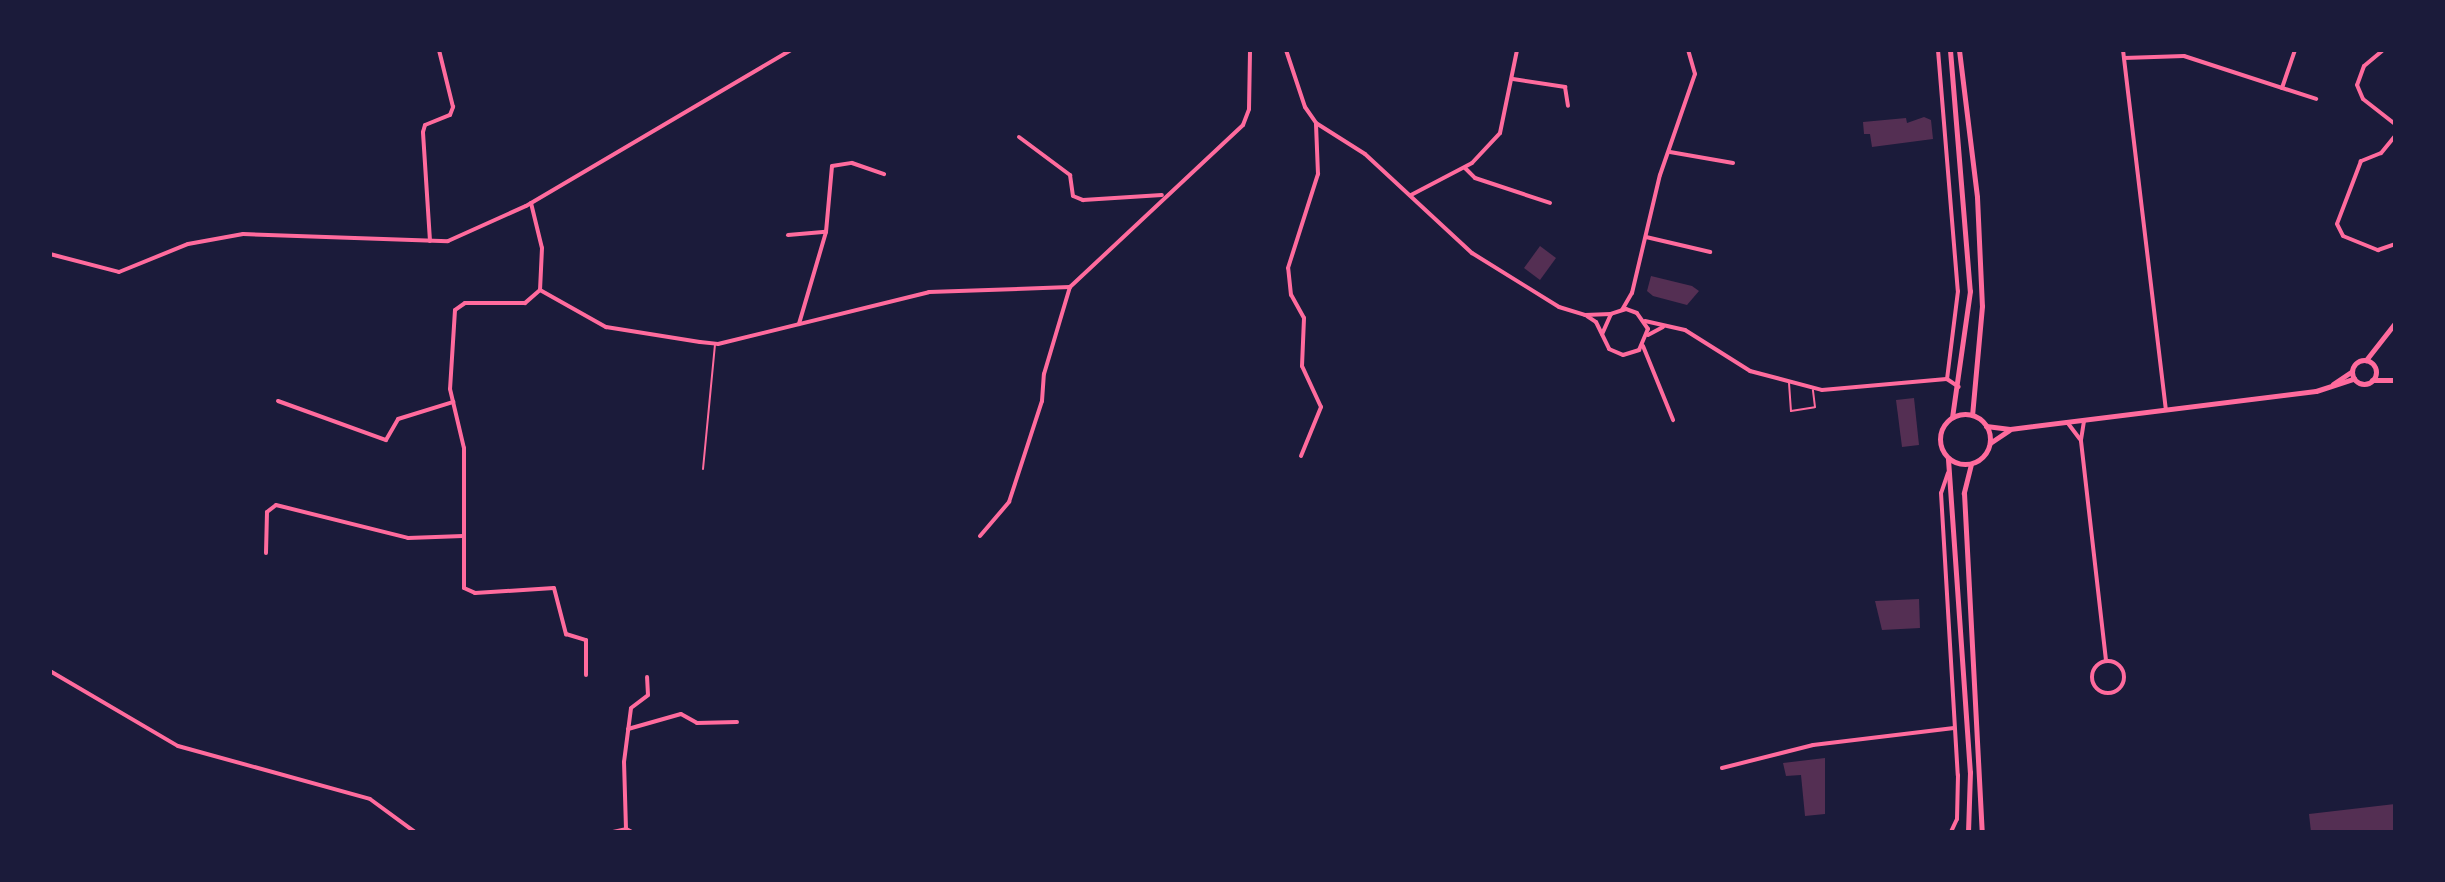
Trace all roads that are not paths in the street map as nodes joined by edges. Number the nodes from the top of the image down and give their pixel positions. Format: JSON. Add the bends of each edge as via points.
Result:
{"nodes":[{"id":1,"x":439,"y":50,"type":"edge"},
{"id":2,"x":791,"y":50,"type":"edge"},
{"id":3,"x":1250,"y":50,"type":"edge"},
{"id":4,"x":1286,"y":50,"type":"edge"},
{"id":5,"x":1517,"y":50,"type":"edge"},
{"id":6,"x":1688,"y":50,"type":"edge"},
{"id":7,"x":1938,"y":50,"type":"edge"},
{"id":8,"x":1950,"y":50,"type":"edge"},
{"id":9,"x":1959,"y":50,"type":"edge"},
{"id":10,"x":2123,"y":50,"type":"edge"},
{"id":11,"x":2295,"y":50,"type":"edge"},
{"id":12,"x":2308,"y":50,"type":"edge"},
{"id":13,"x":2320,"y":50,"type":"edge"},
{"id":14,"x":2382,"y":50,"type":"edge"},
{"id":15,"x":2124,"y":58,"type":"junction"},
{"id":16,"x":1513,"y":79,"type":"junction"},
{"id":17,"x":2282,"y":88,"type":"junction"},
{"id":18,"x":2316,"y":99,"type":"dead end"},
{"id":19,"x":1568,"y":106,"type":"dead end"},
{"id":20,"x":1316,"y":123,"type":"junction"},
{"id":21,"x":2395,"y":124,"type":"edge"},
{"id":22,"x":2395,"y":136,"type":"edge"},
{"id":23,"x":1019,"y":137,"type":"dead end"},
{"id":24,"x":1670,"y":152,"type":"junction"},
{"id":25,"x":1733,"y":163,"type":"dead end"},
{"id":26,"x":1465,"y":168,"type":"junction"},
{"id":27,"x":884,"y":174,"type":"dead end"},
{"id":28,"x":1163,"y":195,"type":"junction"},
{"id":29,"x":1411,"y":195,"type":"junction"},
{"id":30,"x":531,"y":203,"type":"junction"},
{"id":31,"x":1550,"y":203,"type":"dead end"},
{"id":32,"x":826,"y":232,"type":"junction"},
{"id":33,"x":788,"y":235,"type":"dead end"},
{"id":34,"x":1645,"y":237,"type":"junction"},
{"id":35,"x":430,"y":241,"type":"junction"},
{"id":36,"x":2395,"y":244,"type":"edge"},
{"id":37,"x":1710,"y":252,"type":"dead end"},
{"id":38,"x":50,"y":254,"type":"edge"},
{"id":39,"x":1070,"y":287,"type":"junction"},
{"id":40,"x":540,"y":290,"type":"junction"},
{"id":41,"x":1632,"y":293,"type":"junction"},
{"id":42,"x":1622,"y":310,"type":"junction"},
{"id":43,"x":1637,"y":313,"type":"junction"},
{"id":44,"x":1611,"y":314,"type":"junction"},
{"id":45,"x":1585,"y":315,"type":"junction"},
{"id":46,"x":1645,"y":321,"type":"junction"},
{"id":47,"x":2395,"y":323,"type":"edge"},
{"id":48,"x":799,"y":324,"type":"junction"},
{"id":49,"x":1665,"y":326,"type":"junction"},
{"id":50,"x":1602,"y":334,"type":"junction"},
{"id":51,"x":1648,"y":335,"type":"junction"},
{"id":52,"x":715,"y":344,"type":"junction"},
{"id":53,"x":1643,"y":346,"type":"junction"},
{"id":54,"x":2376,"y":350,"type":"junction"},
{"id":55,"x":1632,"y":354,"type":"junction"},
{"id":56,"x":2366,"y":360,"type":"junction"},
{"id":57,"x":1645,"y":361,"type":"junction"},
{"id":58,"x":2352,"y":372,"type":"junction"},
{"id":59,"x":2374,"y":374,"type":"junction"},
{"id":60,"x":1947,"y":379,"type":"junction"},
{"id":61,"x":2354,"y":379,"type":"junction"},
{"id":62,"x":2392,"y":380,"type":"edge"},
{"id":63,"x":1789,"y":383,"type":"junction"},
{"id":64,"x":1959,"y":387,"type":"junction"},
{"id":65,"x":1813,"y":388,"type":"junction"},
{"id":66,"x":2325,"y":389,"type":"junction"},
{"id":67,"x":278,"y":401,"type":"dead end"},
{"id":68,"x":453,"y":402,"type":"junction"},
{"id":69,"x":2166,"y":409,"type":"junction"},
{"id":70,"x":1972,"y":415,"type":"junction"},
{"id":71,"x":1952,"y":417,"type":"junction"},
{"id":72,"x":1673,"y":420,"type":"dead end"},
{"id":73,"x":2084,"y":421,"type":"junction"},
{"id":74,"x":2067,"y":422,"type":"junction"},
{"id":75,"x":1986,"y":426,"type":"junction"},
{"id":76,"x":2010,"y":429,"type":"junction"},
{"id":77,"x":2081,"y":441,"type":"junction"},
{"id":78,"x":1990,"y":443,"type":"junction"},
{"id":79,"x":1301,"y":456,"type":"dead end"},
{"id":80,"x":1948,"y":459,"type":"junction"},
{"id":81,"x":1971,"y":464,"type":"junction"},
{"id":82,"x":703,"y":469,"type":"dead end"},
{"id":83,"x":1949,"y":471,"type":"junction"},
{"id":84,"x":463,"y":536,"type":"junction"},
{"id":85,"x":980,"y":536,"type":"dead end"},
{"id":86,"x":266,"y":553,"type":"dead end"},
{"id":87,"x":2106,"y":661,"type":"junction"},
{"id":88,"x":50,"y":671,"type":"edge"},
{"id":89,"x":586,"y":675,"type":"dead end"},
{"id":90,"x":647,"y":677,"type":"dead end"},
{"id":91,"x":737,"y":722,"type":"dead end"},
{"id":92,"x":1954,"y":728,"type":"junction"},
{"id":93,"x":628,"y":729,"type":"junction"},
{"id":94,"x":1722,"y":768,"type":"dead end"},
{"id":95,"x":626,"y":829,"type":"junction"},
{"id":96,"x":1982,"y":831,"type":"edge"},
{"id":97,"x":415,"y":832,"type":"edge"},
{"id":98,"x":613,"y":832,"type":"edge"},
{"id":99,"x":632,"y":832,"type":"edge"},
{"id":100,"x":1951,"y":832,"type":"edge"},
{"id":101,"x":1968,"y":832,"type":"edge"}],
"edges":[{"from":1,"to":35,"type":"street","via":[[453,107],[450,115],[425,125],[423,132]]},
{"from":2,"to":30,"type":"street"},
{"from":3,"to":28,"type":"street","via":[[1249,109],[1243,125]]},
{"from":4,"to":20,"type":"street","via":[[1305,107]]},
{"from":5,"to":16,"type":"street"},
{"from":6,"to":24,"type":"street","via":[[1695,74]]},
{"from":7,"to":60,"type":"street","via":[[1958,291]]},
{"from":8,"to":64,"type":"main road","via":[[1970,291]]},
{"from":9,"to":70,"type":"main road","via":[[1977,197],[1982,306]]},
{"from":10,"to":15,"type":"street"},
{"from":11,"to":17,"type":"street"},
{"from":12,"to":13,"type":"street"},
{"from":14,"to":21,"type":"street","via":[[2364,66],[2357,85],[2363,99]]},
{"from":15,"to":17,"type":"street","via":[[2184,56]]},
{"from":15,"to":69,"type":"street"},
{"from":16,"to":19,"type":"street","via":[[1565,87]]},
{"from":16,"to":26,"type":"street","via":[[1500,133]]},
{"from":17,"to":18,"type":"street"},
{"from":20,"to":29,"type":"street","via":[[1365,154]]},
{"from":20,"to":79,"type":"street","via":[[1318,174],[1288,268],[1291,295],[1304,318],[1302,366],[1321,407]]},
{"from":22,"to":36,"type":"street","via":[[2381,153],[2361,161],[2337,224],[2343,236],[2378,250]]},
{"from":23,"to":28,"type":"street","via":[[1070,175],[1073,196],[1083,200]]},
{"from":24,"to":25,"type":"street"},
{"from":24,"to":34,"type":"street"},
{"from":26,"to":29,"type":"street"},
{"from":26,"to":31,"type":"street","via":[[1475,178]]},
{"from":27,"to":32,"type":"street","via":[[852,163],[832,166]]},
{"from":28,"to":39,"type":"street"},
{"from":29,"to":45,"type":"street","via":[[1486,263],[1559,307]]},
{"from":30,"to":35,"type":"street","via":[[465,235]]},
{"from":30,"to":40,"type":"street","via":[[542,248]]},
{"from":32,"to":33,"type":"street"},
{"from":32,"to":48,"type":"street"},
{"from":34,"to":37,"type":"street"},
{"from":34,"to":41,"type":"street"},
{"from":35,"to":38,"type":"street","via":[[243,234],[188,244],[119,272]]},
{"from":39,"to":48,"type":"street","via":[[929,292]]},
{"from":39,"to":85,"type":"street","via":[[1044,374],[1042,401],[1009,502]]},
{"from":40,"to":52,"type":"street","via":[[606,327]]},
{"from":40,"to":68,"type":"street","via":[[525,303],[459,304],[449,362]]},
{"from":41,"to":42,"type":"street"},
{"from":41,"to":43,"type":"street"},
{"from":42,"to":43,"type":"street"},
{"from":42,"to":44,"type":"street"},
{"from":43,"to":46,"type":"street"},
{"from":44,"to":45,"type":"street"},
{"from":44,"to":50,"type":"street"},
{"from":45,"to":50,"type":"street"},
{"from":46,"to":49,"type":"street"},
{"from":46,"to":51,"type":"street"},
{"from":47,"to":54,"type":"main road"},
{"from":48,"to":52,"type":"street"},
{"from":49,"to":51,"type":"street"},
{"from":49,"to":63,"type":"street","via":[[1685,330],[1750,371]]},
{"from":50,"to":55,"type":"street","via":[[1615,353]]},
{"from":51,"to":53,"type":"street"},
{"from":52,"to":82,"type":"lane"},
{"from":53,"to":55,"type":"street"},
{"from":53,"to":57,"type":"street"},
{"from":54,"to":56,"type":"main road"},
{"from":54,"to":59,"type":"main road"},
{"from":55,"to":57,"type":"street"},
{"from":56,"to":58,"type":"main road"},
{"from":56,"to":59,"type":"main road"},
{"from":57,"to":72,"type":"street"},
{"from":58,"to":61,"type":"main road"},
{"from":58,"to":66,"type":"main road"},
{"from":59,"to":61,"type":"main road","via":[[2364,384]]},
{"from":59,"to":62,"type":"main road"},
{"from":60,"to":64,"type":"street"},
{"from":60,"to":65,"type":"street"},
{"from":61,"to":66,"type":"main road"},
{"from":63,"to":65,"type":"street"},
{"from":63,"to":65,"type":"lane","via":[[1791,411],[1815,407]]},
{"from":64,"to":71,"type":"main road"},
{"from":66,"to":69,"type":"main road"},
{"from":67,"to":68,"type":"street","via":[[386,440],[398,419]]},
{"from":68,"to":84,"type":"street","via":[[464,448]]},
{"from":69,"to":73,"type":"main road"},
{"from":70,"to":71,"type":"main road"},
{"from":70,"to":75,"type":"main road"},
{"from":71,"to":80,"type":"main road","via":[[1939,437]]},
{"from":73,"to":74,"type":"main road"},
{"from":73,"to":77,"type":"street"},
{"from":74,"to":76,"type":"main road"},
{"from":74,"to":77,"type":"street"},
{"from":75,"to":76,"type":"main road"},
{"from":75,"to":78,"type":"main road"},
{"from":76,"to":78,"type":"main road"},
{"from":77,"to":87,"type":"street"},
{"from":78,"to":81,"type":"main road","via":[[1984,456]]},
{"from":80,"to":81,"type":"main road"},
{"from":80,"to":83,"type":"main road"},
{"from":81,"to":96,"type":"main road","via":[[1964,493]]},
{"from":83,"to":92,"type":"street","via":[[1941,506]]},
{"from":83,"to":101,"type":"main road","via":[[1970,772]]},
{"from":84,"to":86,"type":"street","via":[[408,538],[276,505],[267,512]]},
{"from":84,"to":89,"type":"street","via":[[464,588],[475,593],[554,588],[566,634],[586,640]]},
{"from":87,"to":87,"type":"street","via":[[2095,668],[2092,680],[2098,690],[2110,693],[2124,678],[2121,667]]},
{"from":88,"to":97,"type":"street","via":[[178,746],[370,799]]},
{"from":90,"to":93,"type":"street","via":[[648,695],[633,704]]},
{"from":91,"to":93,"type":"street","via":[[697,723],[681,714]]},
{"from":92,"to":94,"type":"street","via":[[1813,745]]},
{"from":92,"to":100,"type":"street","via":[[1957,819]]},
{"from":93,"to":95,"type":"street"},
{"from":95,"to":98,"type":"street"},
{"from":95,"to":99,"type":"street"}]}
